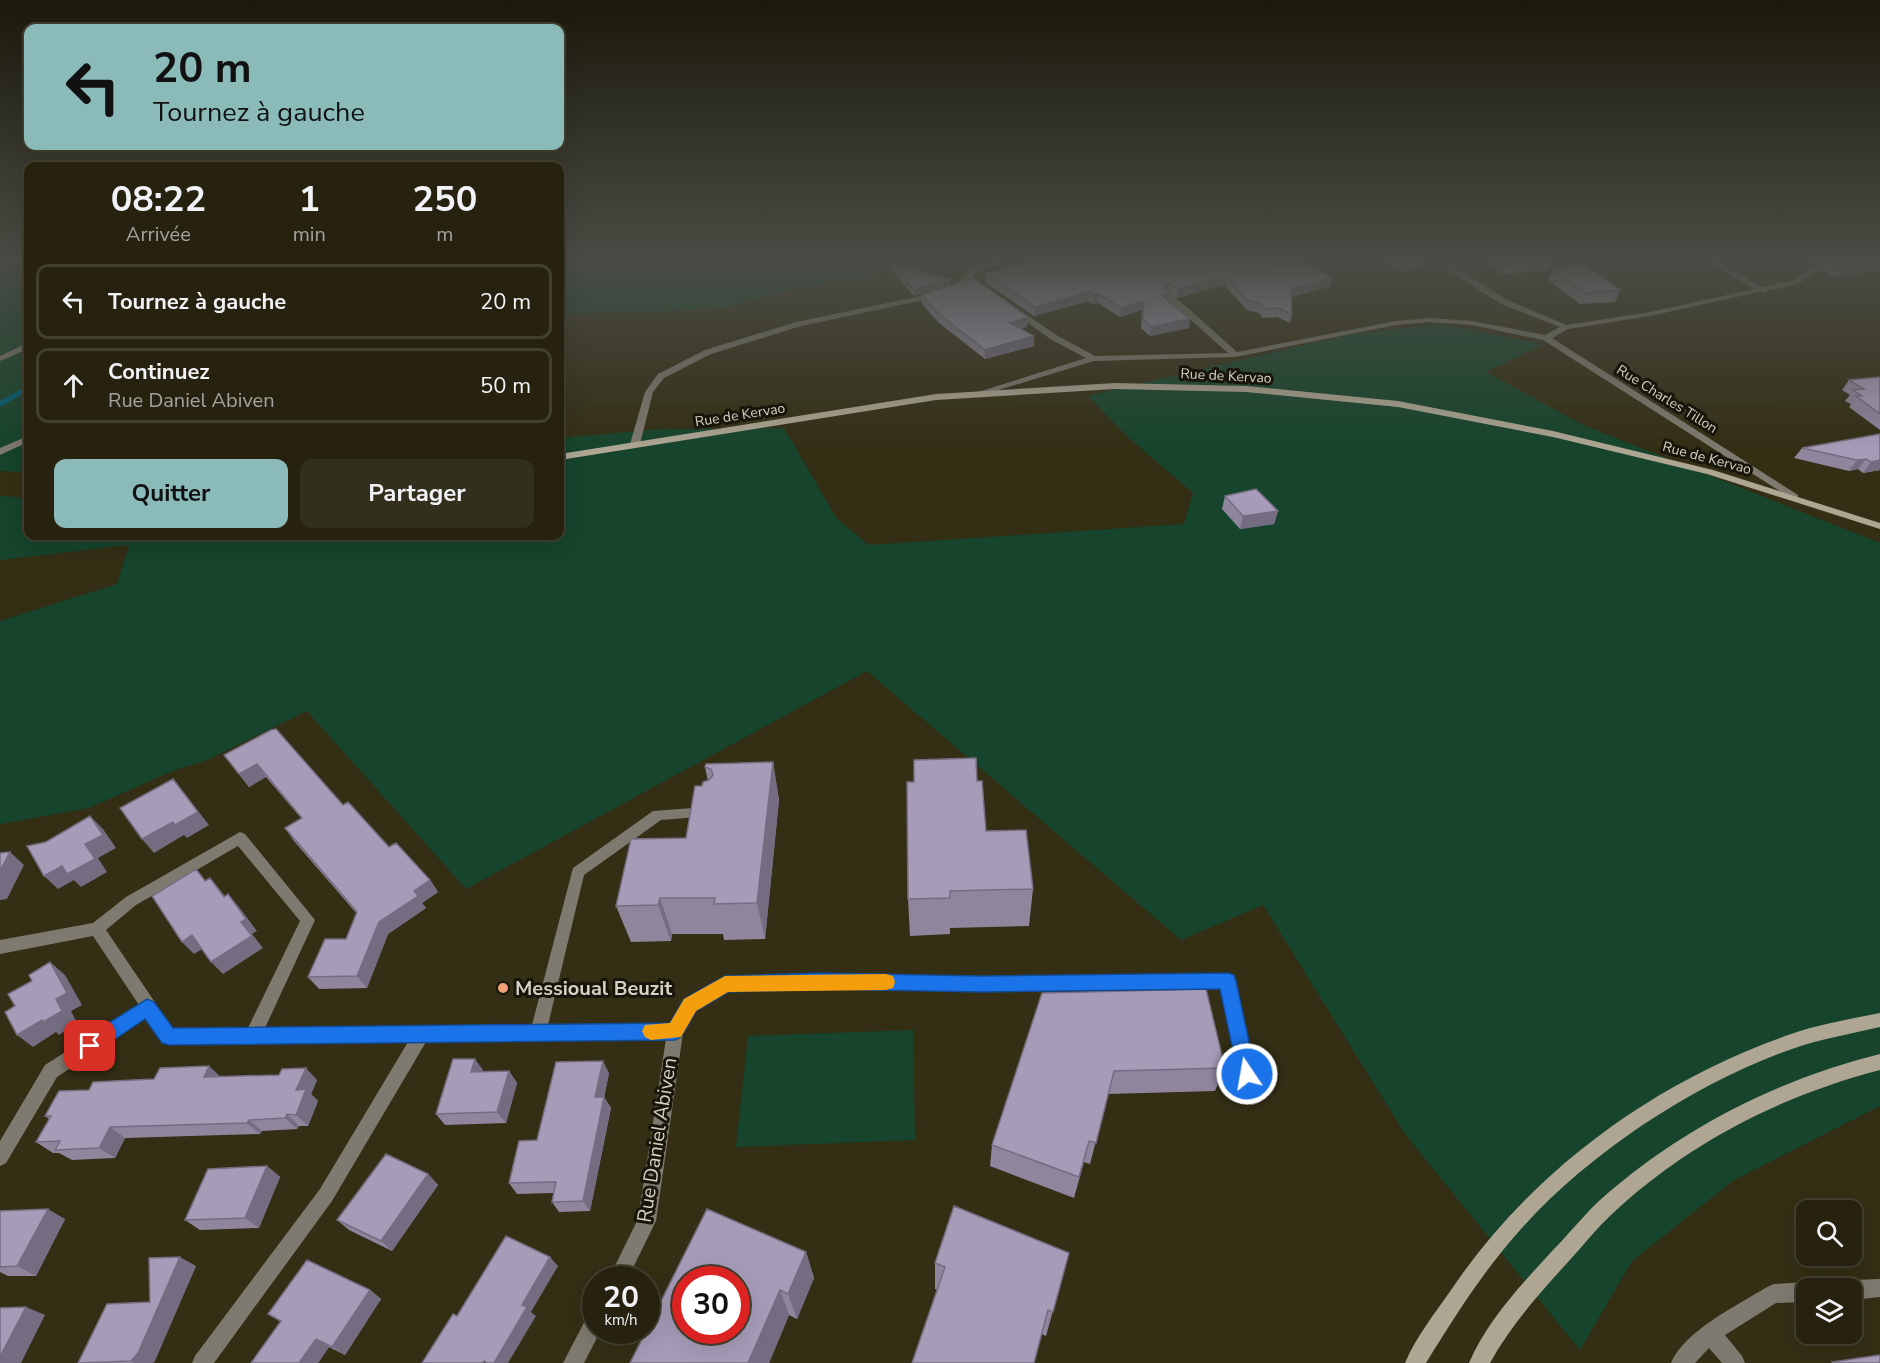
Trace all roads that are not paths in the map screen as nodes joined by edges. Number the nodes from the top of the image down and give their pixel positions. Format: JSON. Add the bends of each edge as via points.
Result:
{"nodes":[{"id":1,"x":806,"y":323,"type":"edge"},
{"id":2,"x":1034,"y":323,"type":"edge"},
{"id":3,"x":1199,"y":323,"type":"edge"},
{"id":4,"x":1400,"y":323,"type":"edge"},
{"id":5,"x":1466,"y":323,"type":"edge"},
{"id":6,"x":1555,"y":323,"type":"edge"},
{"id":7,"x":1590,"y":323,"type":"edge"},
{"id":8,"x":1566,"y":327,"type":"junction"},
{"id":9,"x":1546,"y":338,"type":"junction"},
{"id":10,"x":24,"y":348,"type":"edge"},
{"id":11,"x":1235,"y":355,"type":"junction"},
{"id":12,"x":0,"y":359,"type":"edge"},
{"id":13,"x":1094,"y":359,"type":"junction"},
{"id":14,"x":980,"y":393,"type":"junction"},
{"id":15,"x":24,"y":441,"type":"edge"},
{"id":16,"x":635,"y":444,"type":"junction"},
{"id":17,"x":0,"y":452,"type":"edge"},
{"id":18,"x":564,"y":456,"type":"edge"},
{"id":19,"x":1795,"y":497,"type":"junction"},
{"id":20,"x":1880,"y":526,"type":"edge"},
{"id":21,"x":713,"y":812,"type":"edge"},
{"id":22,"x":97,"y":929,"type":"junction"},
{"id":23,"x":0,"y":947,"type":"edge"},
{"id":24,"x":147,"y":1008,"type":"junction"},
{"id":25,"x":1880,"y":1020,"type":"edge"},
{"id":26,"x":539,"y":1031,"type":"junction"},
{"id":27,"x":675,"y":1031,"type":"junction"},
{"id":28,"x":421,"y":1035,"type":"junction"},
{"id":29,"x":253,"y":1036,"type":"junction"},
{"id":30,"x":1880,"y":1062,"type":"edge"},
{"id":31,"x":1252,"y":1097,"type":"dead end"},
{"id":32,"x":0,"y":1156,"type":"edge"},
{"id":33,"x":624,"y":1266,"type":"edge"},
{"id":34,"x":1880,"y":1288,"type":"edge"},
{"id":35,"x":1862,"y":1289,"type":"edge"},
{"id":36,"x":1796,"y":1293,"type":"edge"},
{"id":37,"x":1710,"y":1333,"type":"junction"},
{"id":38,"x":583,"y":1344,"type":"edge"},
{"id":39,"x":202,"y":1363,"type":"edge"},
{"id":40,"x":573,"y":1363,"type":"edge"},
{"id":41,"x":1416,"y":1363,"type":"edge"},
{"id":42,"x":1479,"y":1363,"type":"edge"},
{"id":43,"x":1681,"y":1363,"type":"edge"},
{"id":44,"x":1735,"y":1363,"type":"edge"}],
"edges":[{"from":1,"to":16,"type":"street","via":[[708,352],[661,376],[649,392]]},
{"from":2,"to":13,"type":"street"},
{"from":3,"to":11,"type":"street"},
{"from":4,"to":11,"type":"street","name":"Rue Charles Tillon"},
{"from":5,"to":9,"type":"street","name":"Rue Charles Tillon"},
{"from":6,"to":8,"type":"street"},
{"from":7,"to":8,"type":"street"},
{"from":8,"to":9,"type":"street"},
{"from":9,"to":19,"type":"street","name":"Rue Charles Tillon"},
{"from":10,"to":12,"type":"street"},
{"from":11,"to":13,"type":"street","name":"Rue Charles Tillon"},
{"from":13,"to":14,"type":"street"},
{"from":14,"to":16,"type":"main road","name":"Rue de Kervao"},
{"from":14,"to":19,"type":"main road","name":"Rue de Kervao","via":[[1114,386],[1246,389],[1398,404],[1631,452]]},
{"from":15,"to":17,"type":"street"},
{"from":16,"to":18,"type":"main road","name":"Rue de Kervao"},
{"from":19,"to":20,"type":"main road","name":"Rue de Kervao"},
{"from":21,"to":26,"type":"street","via":[[658,815],[578,872]]},
{"from":22,"to":23,"type":"street"},
{"from":22,"to":24,"type":"street","name":"Rue Daniel Abiven"},
{"from":22,"to":29,"type":"street","via":[[131,901],[240,837],[308,920]]},
{"from":24,"to":29,"type":"street","name":"Rue Daniel Abiven","via":[[169,1037]]},
{"from":24,"to":32,"type":"street","via":[[51,1071]]},
{"from":25,"to":41,"type":"main road","via":[[1780,1045],[1653,1107],[1591,1154],[1515,1221],[1449,1307]]},
{"from":26,"to":27,"type":"street","name":"Rue Daniel Abiven"},
{"from":26,"to":28,"type":"street","name":"Rue Daniel Abiven"},
{"from":27,"to":31,"type":"street","name":"Rue Daniel Abiven","via":[[690,1005],[725,984],[1228,981]]},
{"from":27,"to":33,"type":"street","name":"Rue Daniel Abiven","via":[[647,1221]]},
{"from":28,"to":29,"type":"street","name":"Rue Daniel Abiven"},
{"from":28,"to":39,"type":"street","via":[[326,1195]]},
{"from":30,"to":42,"type":"main road","via":[[1810,1083],[1746,1111],[1672,1154],[1611,1202],[1554,1263],[1490,1342]]},
{"from":34,"to":35,"type":"street"},
{"from":36,"to":37,"type":"street","via":[[1774,1294]]},
{"from":37,"to":43,"type":"street"},
{"from":37,"to":44,"type":"street"},
{"from":38,"to":40,"type":"street"}]}
